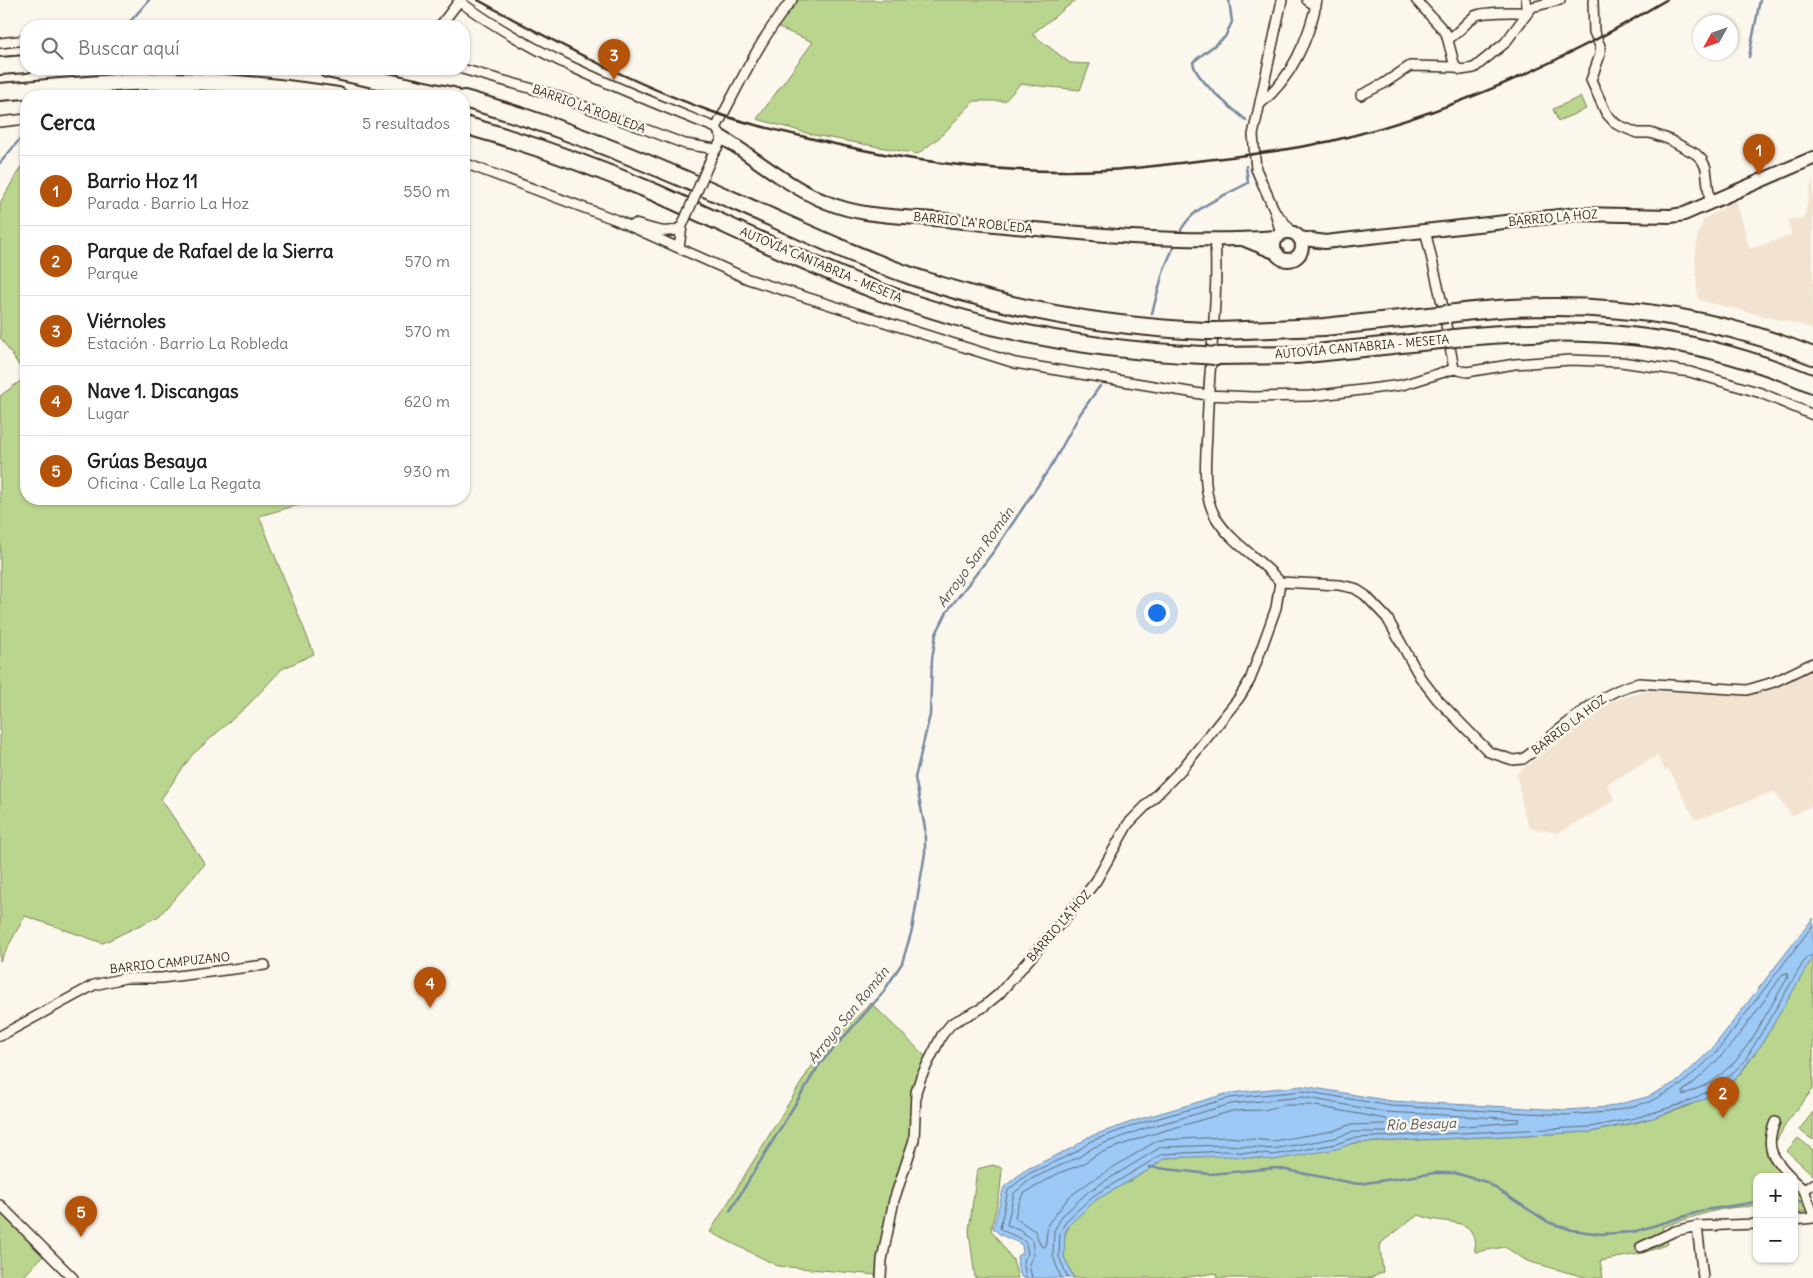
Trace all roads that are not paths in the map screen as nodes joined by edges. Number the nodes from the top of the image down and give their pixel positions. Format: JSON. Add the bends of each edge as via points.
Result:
{"nodes":[{"id":1,"x":792,"y":0,"type":"edge"},
{"id":2,"x":1282,"y":0,"type":"edge"},
{"id":3,"x":1307,"y":0,"type":"edge"},
{"id":4,"x":1416,"y":0,"type":"edge"},
{"id":5,"x":1526,"y":0,"type":"edge"},
{"id":6,"x":1560,"y":0,"type":"edge"},
{"id":7,"x":1592,"y":0,"type":"edge"},
{"id":8,"x":460,"y":1,"type":"edge"},
{"id":9,"x":1316,"y":3,"type":"edge"},
{"id":10,"x":1526,"y":12,"type":"junction"},
{"id":11,"x":445,"y":20,"type":"edge"},
{"id":12,"x":1448,"y":39,"type":"junction"},
{"id":13,"x":20,"y":41,"type":"edge"},
{"id":14,"x":0,"y":43,"type":"edge"},
{"id":15,"x":20,"y":64,"type":"edge"},
{"id":16,"x":0,"y":66,"type":"edge"},
{"id":17,"x":1455,"y":66,"type":"junction"},
{"id":18,"x":470,"y":71,"type":"edge"},
{"id":19,"x":355,"y":75,"type":"edge"},
{"id":20,"x":20,"y":90,"type":"edge"},
{"id":21,"x":25,"y":90,"type":"edge"},
{"id":22,"x":294,"y":90,"type":"edge"},
{"id":23,"x":425,"y":90,"type":"edge"},
{"id":24,"x":0,"y":92,"type":"edge"},
{"id":25,"x":1361,"y":95,"type":"dead end"},
{"id":26,"x":470,"y":101,"type":"edge"},
{"id":27,"x":1260,"y":104,"type":"junction"},
{"id":28,"x":20,"y":119,"type":"edge"},
{"id":29,"x":0,"y":122,"type":"edge"},
{"id":30,"x":470,"y":127,"type":"edge"},
{"id":31,"x":719,"y":133,"type":"junction"},
{"id":32,"x":714,"y":153,"type":"junction"},
{"id":33,"x":1813,"y":158,"type":"edge"},
{"id":34,"x":470,"y":165,"type":"edge"},
{"id":35,"x":1710,"y":203,"type":"junction"},
{"id":36,"x":614,"y":219,"type":"junction"},
{"id":37,"x":682,"y":226,"type":"junction"},
{"id":38,"x":1425,"y":230,"type":"junction"},
{"id":39,"x":1288,"y":236,"type":"junction"},
{"id":40,"x":1215,"y":239,"type":"junction"},
{"id":41,"x":1243,"y":239,"type":"junction"},
{"id":42,"x":1325,"y":242,"type":"junction"},
{"id":43,"x":679,"y":248,"type":"junction"},
{"id":44,"x":1276,"y":253,"type":"junction"},
{"id":45,"x":1300,"y":253,"type":"junction"},
{"id":46,"x":1813,"y":356,"type":"edge"},
{"id":47,"x":1454,"y":369,"type":"junction"},
{"id":48,"x":1813,"y":384,"type":"edge"},
{"id":49,"x":1207,"y":395,"type":"junction"},
{"id":50,"x":1813,"y":415,"type":"edge"},
{"id":51,"x":1280,"y":582,"type":"junction"},
{"id":52,"x":1813,"y":663,"type":"edge"},
{"id":53,"x":265,"y":965,"type":"dead end"},
{"id":54,"x":0,"y":1036,"type":"edge"},
{"id":55,"x":1776,"y":1122,"type":"dead end"},
{"id":56,"x":1786,"y":1173,"type":"edge"},
{"id":57,"x":1813,"y":1184,"type":"edge"},
{"id":58,"x":1798,"y":1185,"type":"edge"},
{"id":59,"x":1805,"y":1192,"type":"junction"},
{"id":60,"x":0,"y":1204,"type":"edge"},
{"id":61,"x":1812,"y":1211,"type":"edge"},
{"id":62,"x":1813,"y":1218,"type":"edge"},
{"id":63,"x":1798,"y":1220,"type":"edge"},
{"id":64,"x":1753,"y":1224,"type":"edge"},
{"id":65,"x":1697,"y":1226,"type":"junction"},
{"id":66,"x":1641,"y":1247,"type":"dead end"},
{"id":67,"x":73,"y":1278,"type":"edge"},
{"id":68,"x":881,"y":1278,"type":"edge"},
{"id":69,"x":1703,"y":1278,"type":"edge"}],
"edges":[{"from":1,"to":31,"type":"street","via":[[751,62]]},
{"from":2,"to":27,"type":"street"},
{"from":3,"to":9,"type":"street"},
{"from":4,"to":12,"type":"street"},
{"from":5,"to":10,"type":"street"},
{"from":6,"to":10,"type":"street","via":[[1532,7]]},
{"from":7,"to":35,"type":"street","via":[[1594,32],[1600,55],[1591,80],[1606,113],[1624,128],[1668,139],[1696,154],[1706,168]]},
{"from":8,"to":11,"type":"street"},
{"from":8,"to":31,"type":"street","name":"BARRIO LA ROBLEDA","via":[[494,25],[554,58]]},
{"from":9,"to":27,"type":"street","via":[[1294,63],[1274,93]]},
{"from":10,"to":12,"type":"street","via":[[1478,14]]},
{"from":10,"to":17,"type":"street","via":[[1519,27],[1505,43],[1478,65],[1468,70]]},
{"from":12,"to":17,"type":"street"},
{"from":13,"to":14,"type":"street"},
{"from":15,"to":16,"type":"highway"},
{"from":17,"to":25,"type":"street","via":[[1410,66]]},
{"from":18,"to":32,"type":"street","name":"BARRIO LA ROBLEDA","via":[[552,94]]},
{"from":19,"to":23,"type":"highway"},
{"from":20,"to":24,"type":"highway"},
{"from":21,"to":22,"type":"highway","via":[[183,81]]},
{"from":26,"to":46,"type":"highway","name":"AUTOVÍA CANTABRIA - MESETA","via":[[586,138],[848,252],[931,283],[1056,314],[1128,325],[1212,331],[1324,327],[1537,306],[1632,309],[1734,329]]},
{"from":27,"to":39,"type":"street","via":[[1253,135],[1256,169]]},
{"from":28,"to":29,"type":"street"},
{"from":30,"to":48,"type":"highway","name":"AUTOVÍA CANTABRIA - MESETA","via":[[614,176],[858,283],[943,313],[1072,343],[1209,355],[1304,354],[1560,331],[1640,336],[1692,345],[1734,355]]},
{"from":31,"to":32,"type":"street"},
{"from":31,"to":40,"type":"street","name":"BARRIO LA ROBLEDA","via":[[798,187],[826,202],[846,208],[880,215],[1072,234]]},
{"from":32,"to":37,"type":"street","bridge":true},
{"from":33,"to":35,"type":"street","name":"BARRIO LA HOZ"},
{"from":34,"to":36,"type":"street"},
{"from":35,"to":38,"type":"street","name":"BARRIO LA HOZ","via":[[1670,216],[1577,214]]},
{"from":36,"to":37,"type":"street","via":[[668,232]]},
{"from":36,"to":43,"type":"street"},
{"from":37,"to":43,"type":"street"},
{"from":38,"to":42,"type":"street","name":"BARRIO LA HOZ"},
{"from":38,"to":47,"type":"street"},
{"from":39,"to":41,"type":"street","name":"BARRIO LA ROBLEDA"},
{"from":39,"to":42,"type":"street","name":"BARRIO LA HOZ"},
{"from":39,"to":44,"type":"street","via":[[1275,244]]},
{"from":39,"to":45,"type":"street","via":[[1302,244]]},
{"from":40,"to":41,"type":"street","name":"BARRIO LA ROBLEDA"},
{"from":40,"to":49,"type":"street","via":[[1214,315]]},
{"from":41,"to":44,"type":"street","name":"BARRIO LA ROBLEDA"},
{"from":42,"to":45,"type":"street","name":"BARRIO LA HOZ"},
{"from":43,"to":49,"type":"street","via":[[748,279],[1015,363]]},
{"from":44,"to":45,"type":"street","via":[[1289,260]]},
{"from":47,"to":49,"type":"street","via":[[1402,384],[1311,396]]},
{"from":47,"to":50,"type":"street","via":[[1467,372],[1571,360],[1621,362],[1690,372],[1761,393]]},
{"from":49,"to":51,"type":"street","via":[[1208,498],[1216,517],[1229,534]]},
{"from":51,"to":52,"type":"street","name":"BARRIO LA HOZ","via":[[1339,585],[1354,588],[1365,595],[1387,618],[1420,677],[1437,699],[1489,752],[1513,760],[1523,760],[1598,702],[1627,686],[1639,683],[1747,690],[1774,682]]},
{"from":51,"to":68,"type":"street","name":"BARRIO LA HOZ","via":[[1276,608],[1250,680],[1229,714],[1170,782],[1128,824],[1096,881],[1069,916],[999,994],[982,1008],[952,1023],[938,1043],[918,1084],[914,1140],[894,1200]]},
{"from":53,"to":54,"type":"street","name":"BARRIO CAMPUZANO","via":[[94,985]]},
{"from":55,"to":56,"type":"street","via":[[1770,1134],[1772,1152]]},
{"from":57,"to":59,"type":"street"},
{"from":58,"to":59,"type":"street"},
{"from":59,"to":61,"type":"street"},
{"from":60,"to":67,"type":"street"},
{"from":62,"to":63,"type":"street"},
{"from":64,"to":65,"type":"street"},
{"from":65,"to":66,"type":"street","via":[[1674,1231]]},
{"from":65,"to":69,"type":"street"}]}
